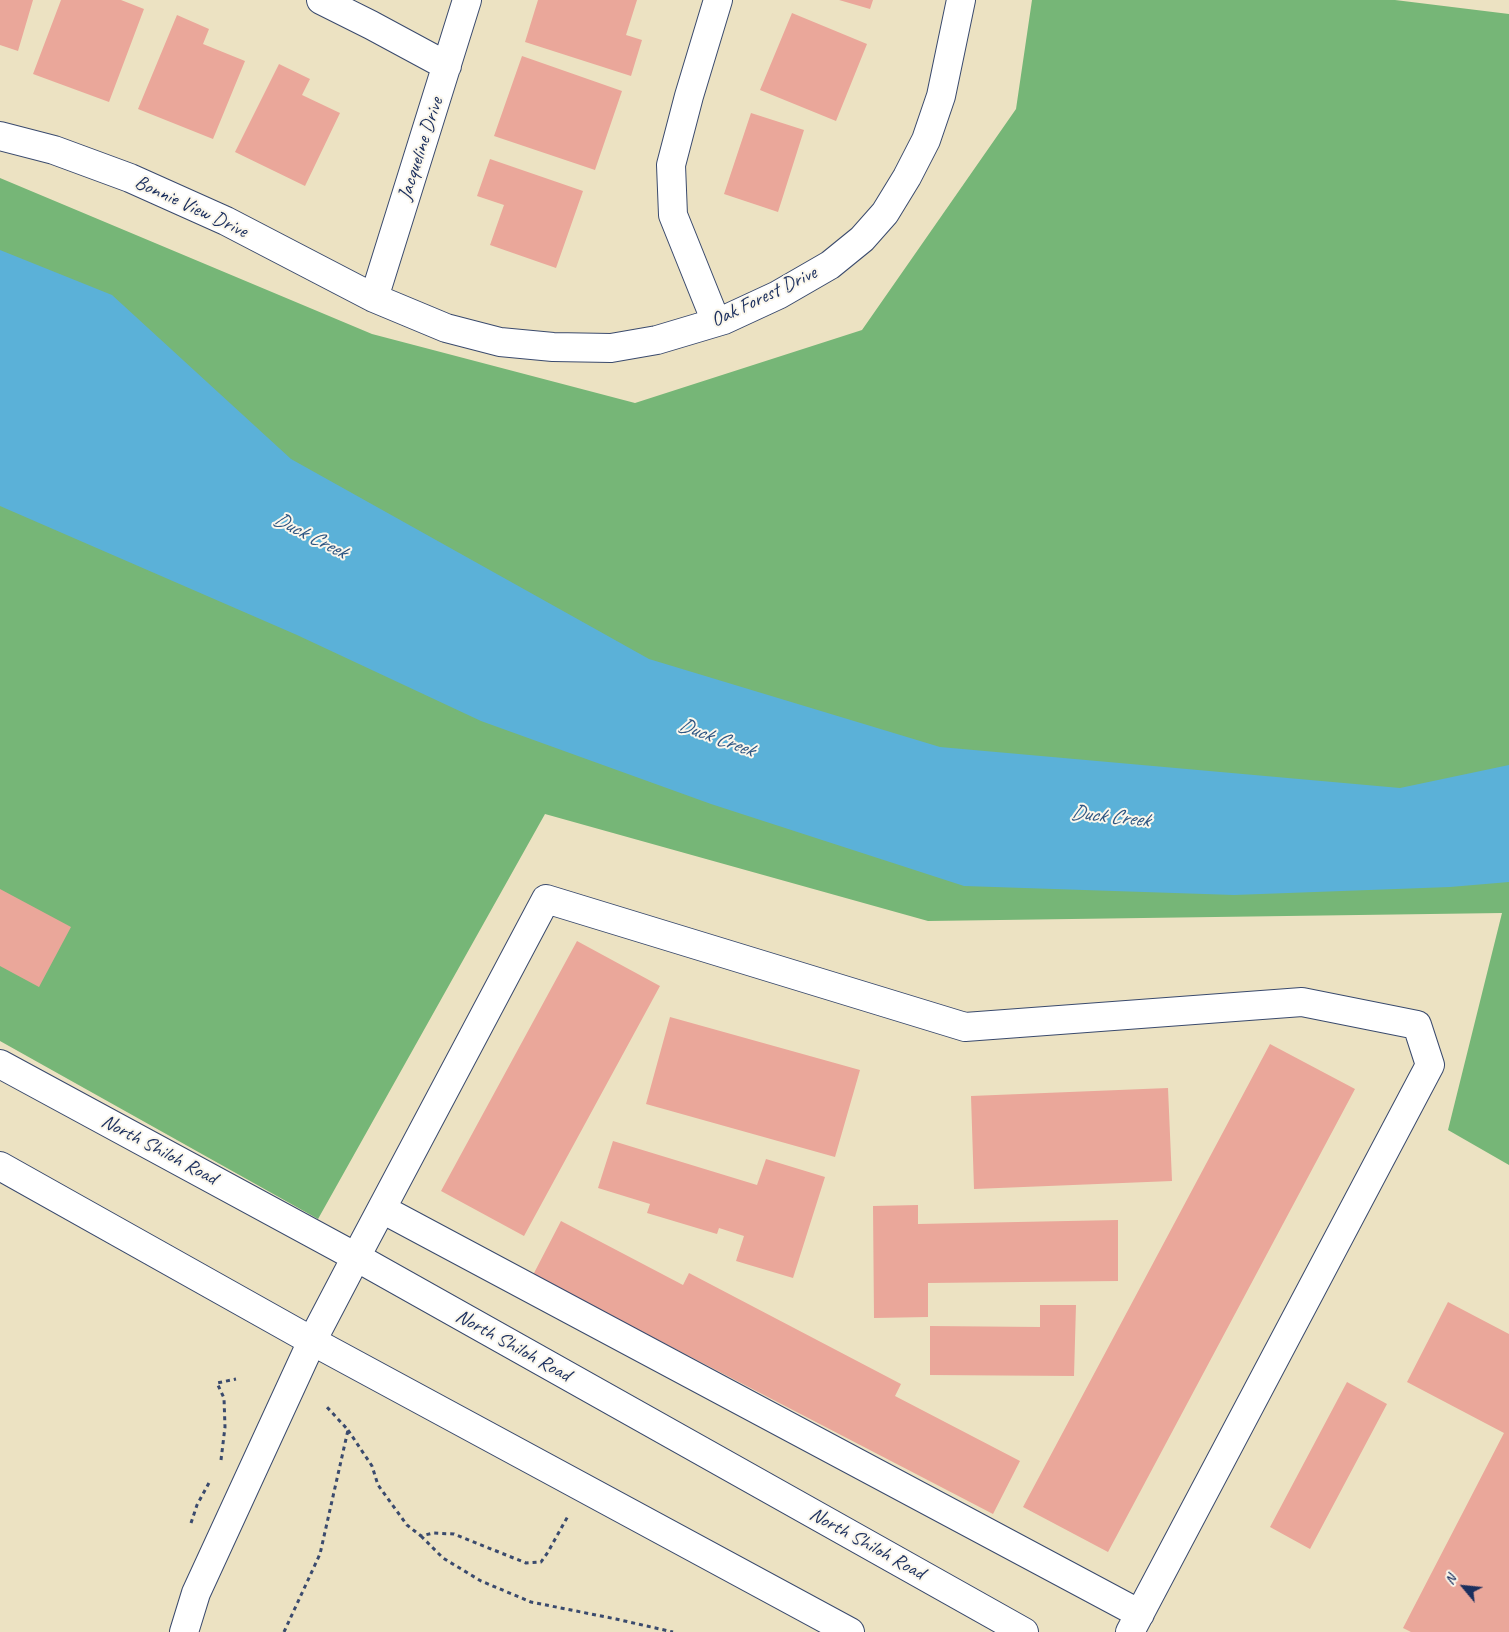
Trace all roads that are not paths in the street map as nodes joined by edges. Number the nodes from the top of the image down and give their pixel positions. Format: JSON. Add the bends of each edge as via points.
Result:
{"nodes":[{"id":1,"x":321,"y":0,"type":"edge"},
{"id":2,"x":467,"y":0,"type":"edge"},
{"id":3,"x":718,"y":0,"type":"edge"},
{"id":4,"x":961,"y":0,"type":"edge"},
{"id":5,"x":447,"y":66,"type":"junction"},
{"id":6,"x":0,"y":136,"type":"edge"},
{"id":7,"x":374,"y":298,"type":"junction"},
{"id":8,"x":716,"y":322,"type":"junction"},
{"id":9,"x":0,"y":1064,"type":"edge"},
{"id":10,"x":0,"y":1166,"type":"edge"},
{"id":11,"x":382,"y":1209,"type":"junction"},
{"id":12,"x":356,"y":1257,"type":"junction"},
{"id":13,"x":312,"y":1341,"type":"junction"},
{"id":14,"x":1135,"y":1623,"type":"edge"},
{"id":15,"x":184,"y":1632,"type":"edge"},
{"id":16,"x":850,"y":1632,"type":"edge"},
{"id":17,"x":1024,"y":1632,"type":"edge"}],
"edges":[{"from":1,"to":5,"type":"main road"},
{"from":2,"to":5,"type":"main road","name":"Jacqueline Drive"},
{"from":3,"to":8,"type":"main road","via":[[671,164],[673,215]]},
{"from":4,"to":8,"type":"main road","name":"Oak Forest Drive","via":[[941,96],[926,140],[885,214],[862,239],[830,265],[778,295]]},
{"from":5,"to":7,"type":"main road","name":"Jacqueline Drive"},
{"from":6,"to":7,"type":"main road","name":"Bonnie View Drive","via":[[54,150],[130,178],[226,221]]},
{"from":7,"to":8,"type":"main road","name":"Oak Forest Drive","via":[[446,328],[500,342],[553,347],[611,348],[658,340]]},
{"from":9,"to":12,"type":"main road","name":"North Shiloh Road"},
{"from":10,"to":13,"type":"main road"},
{"from":11,"to":12,"type":"main road"},
{"from":11,"to":14,"type":"main road"},
{"from":11,"to":14,"type":"main road","via":[[546,900],[965,1027],[1302,1002],[1417,1025],[1430,1065]]},
{"from":12,"to":13,"type":"main road"},
{"from":12,"to":17,"type":"main road","name":"North Shiloh Road"},
{"from":13,"to":15,"type":"main road","via":[[196,1592]]},
{"from":13,"to":16,"type":"main road"}]}
